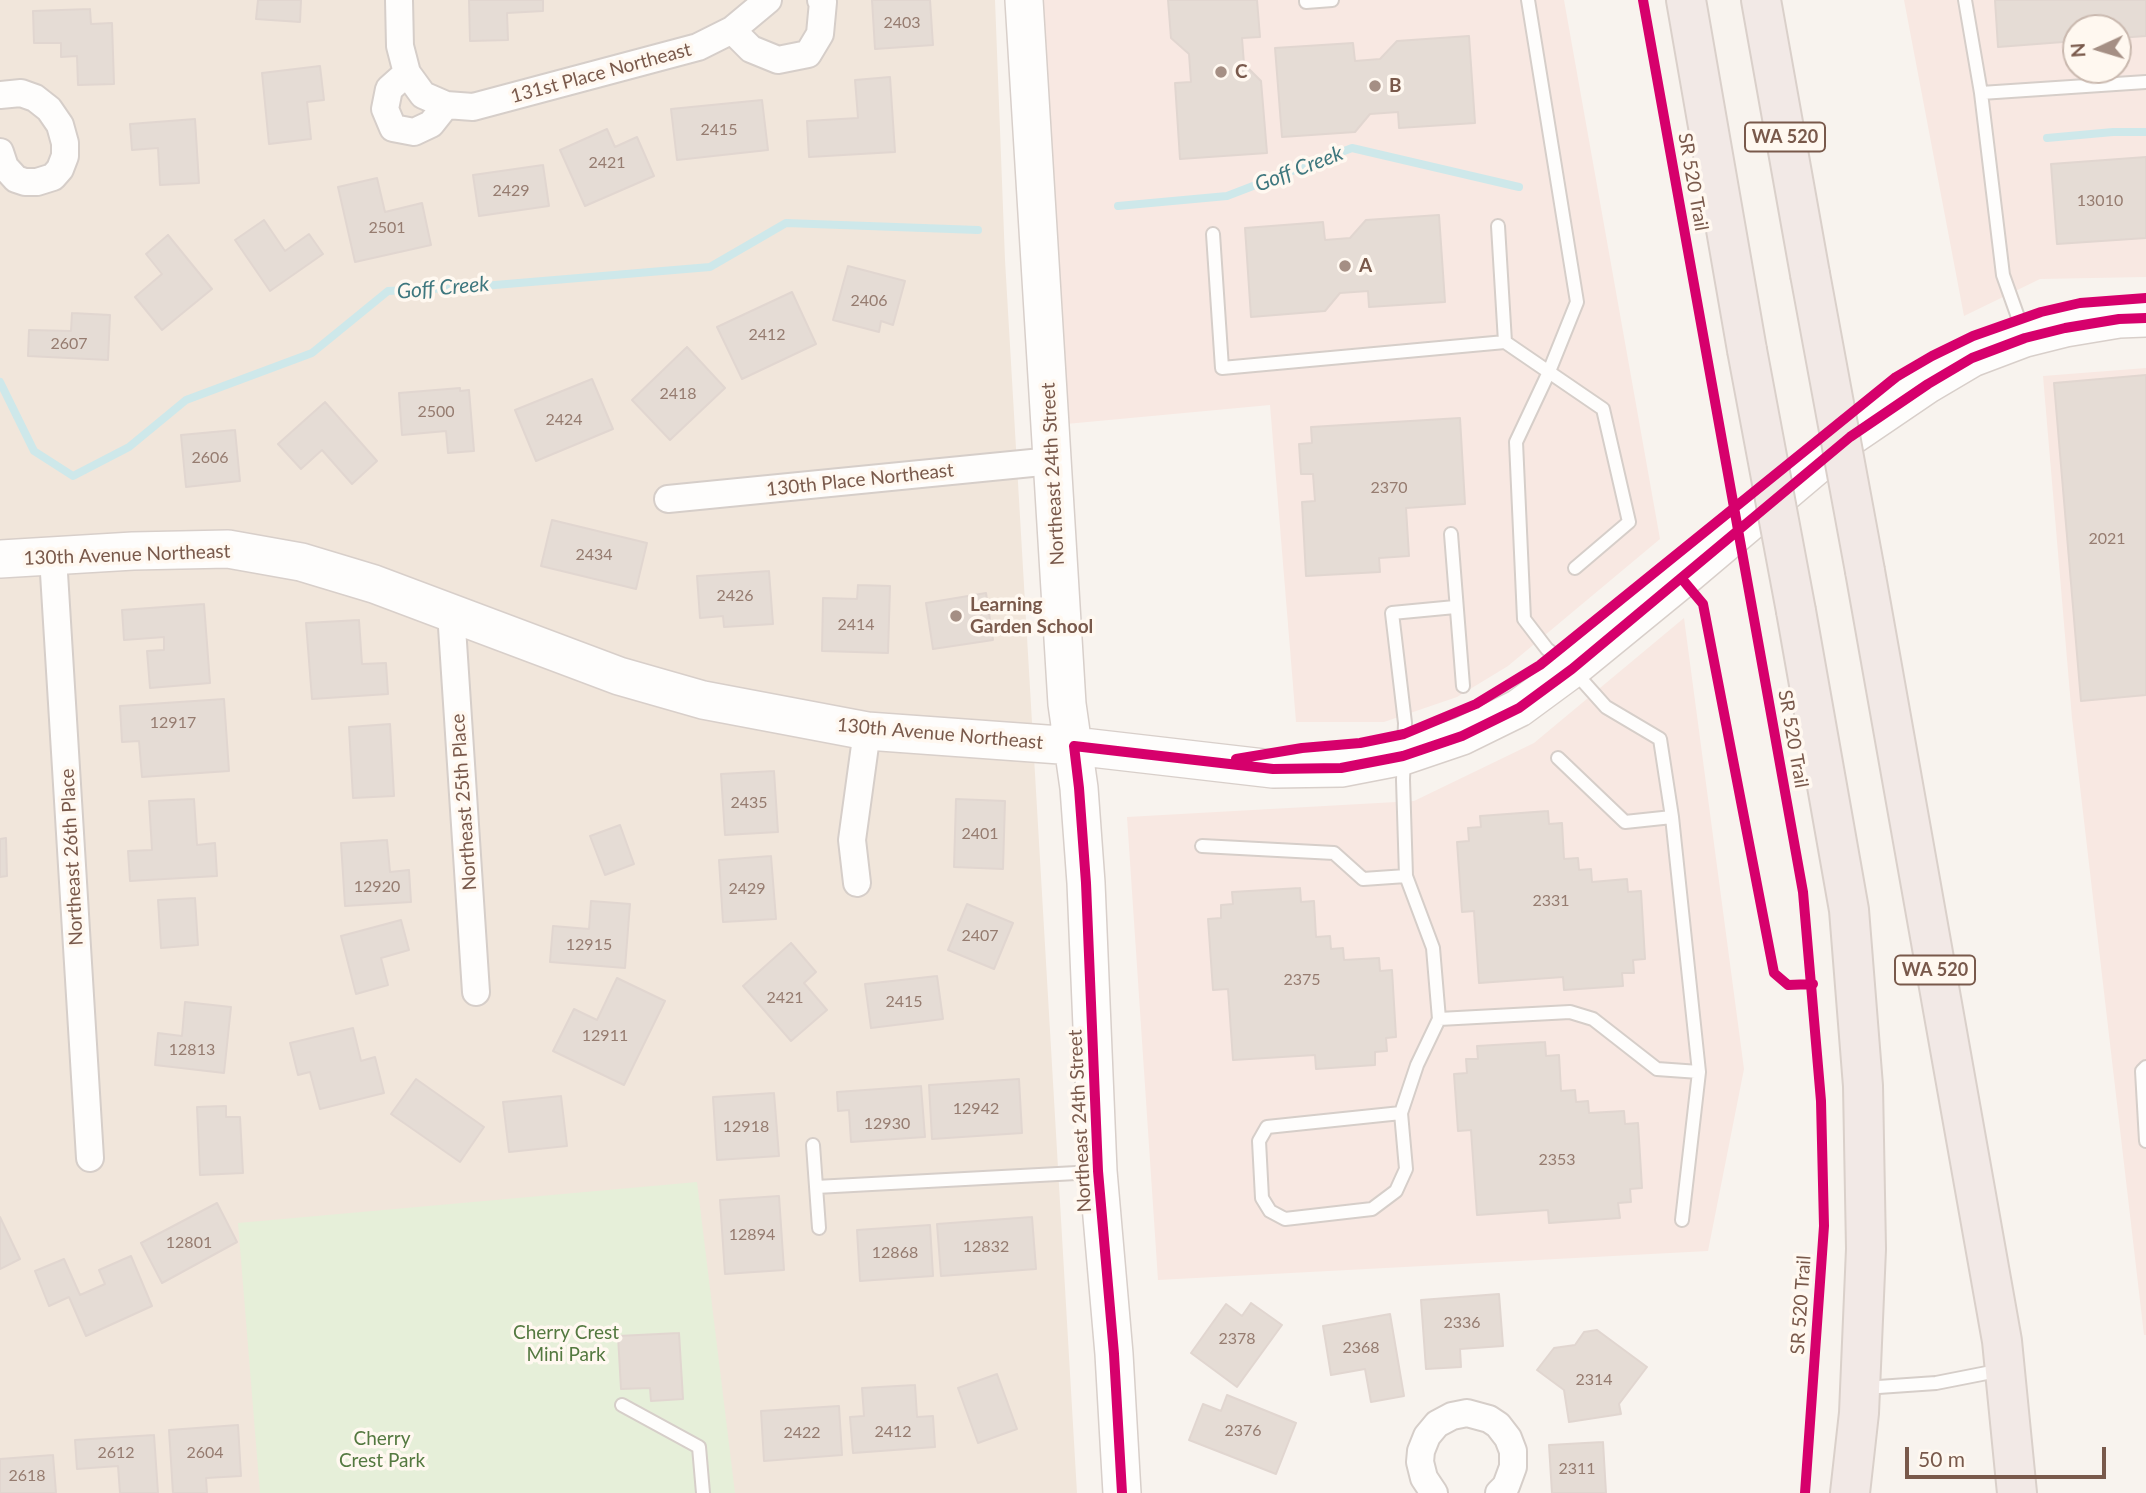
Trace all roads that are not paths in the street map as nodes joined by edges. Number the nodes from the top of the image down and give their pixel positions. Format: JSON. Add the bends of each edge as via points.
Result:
{"nodes":[{"id":1,"x":399,"y":0,"type":"edge"},
{"id":2,"x":768,"y":0,"type":"edge"},
{"id":3,"x":821,"y":0,"type":"edge"},
{"id":4,"x":1024,"y":0,"type":"edge"},
{"id":5,"x":1306,"y":0,"type":"edge"},
{"id":6,"x":1332,"y":0,"type":"edge"},
{"id":7,"x":1528,"y":0,"type":"edge"},
{"id":8,"x":1686,"y":0,"type":"edge"},
{"id":9,"x":1761,"y":0,"type":"edge"},
{"id":10,"x":1965,"y":0,"type":"edge"},
{"id":11,"x":732,"y":30,"type":"junction"},
{"id":12,"x":407,"y":73,"type":"junction"},
{"id":13,"x":2146,"y":82,"type":"edge"},
{"id":14,"x":1981,"y":93,"type":"junction"},
{"id":15,"x":0,"y":95,"type":"edge"},
{"id":16,"x":434,"y":100,"type":"junction"},
{"id":17,"x":0,"y":152,"type":"edge"},
{"id":18,"x":1498,"y":226,"type":"dead end"},
{"id":19,"x":1213,"y":234,"type":"dead end"},
{"id":20,"x":2146,"y":318,"type":"edge"},
{"id":21,"x":2025,"y":338,"type":"junction"},
{"id":22,"x":1505,"y":342,"type":"junction"},
{"id":23,"x":1548,"y":374,"type":"junction"},
{"id":24,"x":1052,"y":461,"type":"junction"},
{"id":25,"x":668,"y":499,"type":"dead end"},
{"id":26,"x":1451,"y":534,"type":"dead end"},
{"id":27,"x":54,"y":556,"type":"junction"},
{"id":28,"x":0,"y":559,"type":"edge"},
{"id":29,"x":1574,"y":568,"type":"dead end"},
{"id":30,"x":1455,"y":607,"type":"junction"},
{"id":31,"x":451,"y":612,"type":"junction"},
{"id":32,"x":1572,"y":669,"type":"junction"},
{"id":33,"x":1463,"y":686,"type":"dead end"},
{"id":34,"x":867,"y":731,"type":"junction"},
{"id":35,"x":1074,"y":747,"type":"junction"},
{"id":36,"x":1403,"y":756,"type":"junction"},
{"id":37,"x":1558,"y":758,"type":"dead end"},
{"id":38,"x":1672,"y":817,"type":"junction"},
{"id":39,"x":1202,"y":846,"type":"dead end"},
{"id":40,"x":1406,"y":876,"type":"junction"},
{"id":41,"x":857,"y":883,"type":"dead end"},
{"id":42,"x":476,"y":992,"type":"dead end"},
{"id":43,"x":1440,"y":1019,"type":"junction"},
{"id":44,"x":2146,"y":1067,"type":"edge"},
{"id":45,"x":1699,"y":1072,"type":"junction"},
{"id":46,"x":1401,"y":1113,"type":"junction"},
{"id":47,"x":2146,"y":1141,"type":"edge"},
{"id":48,"x":813,"y":1145,"type":"dead end"},
{"id":49,"x":90,"y":1158,"type":"dead end"},
{"id":50,"x":1098,"y":1171,"type":"junction"},
{"id":51,"x":816,"y":1188,"type":"junction"},
{"id":52,"x":1682,"y":1220,"type":"dead end"},
{"id":53,"x":819,"y":1228,"type":"dead end"},
{"id":54,"x":2005,"y":1370,"type":"junction"},
{"id":55,"x":1860,"y":1388,"type":"junction"},
{"id":56,"x":622,"y":1405,"type":"dead end"},
{"id":57,"x":1428,"y":1491,"type":"edge"},
{"id":58,"x":703,"y":1493,"type":"edge"},
{"id":59,"x":1122,"y":1493,"type":"edge"},
{"id":60,"x":1499,"y":1493,"type":"edge"},
{"id":61,"x":1850,"y":1493,"type":"edge"},
{"id":62,"x":2017,"y":1493,"type":"edge"}],
"edges":[{"from":1,"to":12,"type":"street","via":[[400,46]]},
{"from":2,"to":11,"type":"street","name":"131st Place Northeast"},
{"from":3,"to":11,"type":"street","via":[[820,34],[808,54],[778,60],[751,49]]},
{"from":4,"to":24,"type":"street","name":"Northeast 24th Street"},
{"from":5,"to":6,"type":"lane"},
{"from":7,"to":23,"type":"lane","via":[[1577,302]]},
{"from":8,"to":55,"type":"highway","bridge":true,"via":[[1849,910],[1863,1099],[1866,1249]]},
{"from":9,"to":54,"type":"highway","number":"WA 520","bridge":true},
{"from":10,"to":14,"type":"lane"},
{"from":11,"to":16,"type":"street","name":"131st Place Northeast","via":[[698,47],[473,107]]},
{"from":12,"to":16,"type":"street"},
{"from":12,"to":16,"type":"street","via":[[389,89],[385,108],[393,128],[414,132],[431,124]]},
{"from":13,"to":14,"type":"lane"},
{"from":14,"to":21,"type":"lane","via":[[2003,275]]},
{"from":15,"to":17,"type":"street","via":[[21,93],[49,109],[60,125],[65,156],[53,177],[25,182],[5,167]]},
{"from":18,"to":22,"type":"lane"},
{"from":19,"to":22,"type":"lane","via":[[1222,368]]},
{"from":20,"to":21,"type":"street","name":"130th Avenue Northeast","via":[[2119,318]]},
{"from":21,"to":32,"type":"street","name":"130th Avenue Northeast","via":[[1972,358],[1850,437]]},
{"from":22,"to":23,"type":"lane"},
{"from":23,"to":29,"type":"lane","via":[[1603,409],[1629,522]]},
{"from":23,"to":32,"type":"lane","via":[[1516,442],[1524,619],[1547,649]]},
{"from":24,"to":25,"type":"street","name":"130th Place Northeast"},
{"from":24,"to":35,"type":"street","name":"Northeast 24th Street","via":[[1067,704]]},
{"from":26,"to":30,"type":"lane"},
{"from":27,"to":28,"type":"street","name":"130th Avenue Northeast"},
{"from":27,"to":31,"type":"street","name":"130th Avenue Northeast","via":[[228,550],[301,562]]},
{"from":27,"to":49,"type":"street","name":"Northeast 26th Place"},
{"from":30,"to":33,"type":"lane"},
{"from":30,"to":36,"type":"lane","via":[[1392,613],[1405,723]]},
{"from":31,"to":34,"type":"street","name":"130th Avenue Northeast","via":[[643,683],[703,700]]},
{"from":31,"to":42,"type":"street","name":"Northeast 25th Place"},
{"from":32,"to":36,"type":"street","name":"130th Avenue Northeast","via":[[1519,708],[1462,736]]},
{"from":32,"to":38,"type":"lane","via":[[1606,707],[1660,739]]},
{"from":34,"to":35,"type":"street","name":"130th Avenue Northeast"},
{"from":34,"to":41,"type":"street","via":[[852,839]]},
{"from":35,"to":36,"type":"street","name":"130th Avenue Northeast","via":[[1273,769],[1341,768]]},
{"from":35,"to":50,"type":"street","name":"Northeast 24th Street","via":[[1086,883]]},
{"from":36,"to":40,"type":"lane"},
{"from":37,"to":38,"type":"lane","via":[[1625,822]]},
{"from":38,"to":45,"type":"lane"},
{"from":39,"to":40,"type":"lane","via":[[1334,853],[1363,879]]},
{"from":40,"to":43,"type":"lane","via":[[1433,948]]},
{"from":43,"to":45,"type":"lane","via":[[1570,1012],[1593,1019],[1657,1069]]},
{"from":43,"to":46,"type":"lane","via":[[1417,1065]]},
{"from":44,"to":47,"type":"lane","via":[[2142,1071]]},
{"from":45,"to":52,"type":"lane"},
{"from":46,"to":46,"type":"lane","via":[[1406,1169],[1396,1191],[1372,1209],[1285,1219],[1270,1211],[1262,1198],[1258,1141],[1267,1127]]},
{"from":48,"to":51,"type":"lane"},
{"from":50,"to":51,"type":"lane"},
{"from":50,"to":59,"type":"street","name":"Northeast 24th Street"},
{"from":51,"to":53,"type":"lane"},
{"from":54,"to":55,"type":"lane","via":[[1936,1383]]},
{"from":54,"to":62,"type":"highway","number":"WA 520"},
{"from":55,"to":61,"type":"highway"},
{"from":56,"to":58,"type":"lane","via":[[699,1447]]},
{"from":57,"to":60,"type":"street","via":[[1420,1462],[1427,1436],[1451,1416],[1468,1413],[1489,1419],[1508,1438],[1513,1467]]}]}
